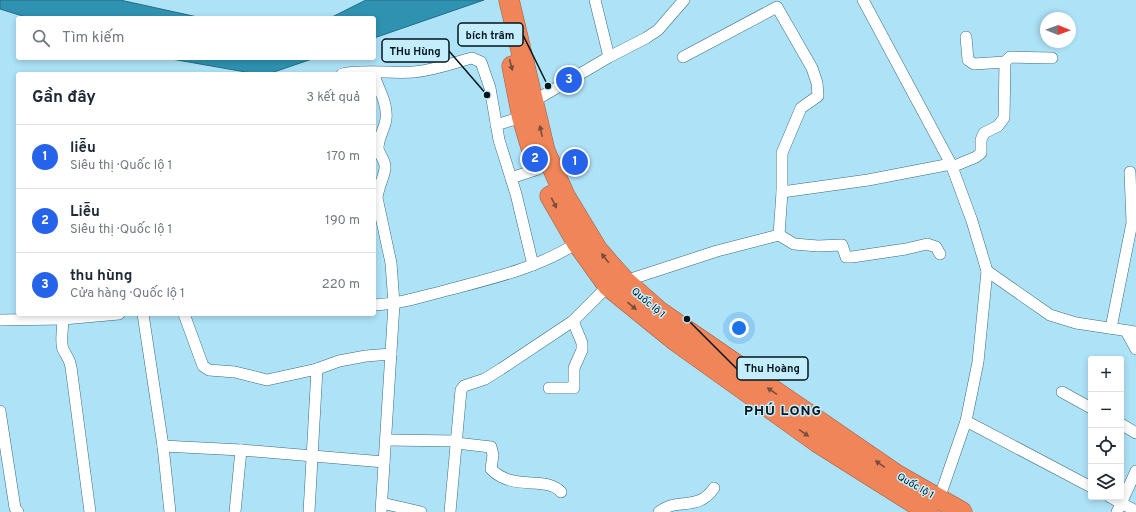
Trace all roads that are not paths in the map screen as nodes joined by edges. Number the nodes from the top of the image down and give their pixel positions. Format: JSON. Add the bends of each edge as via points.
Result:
{"nodes":[{"id":1,"x":496,"y":0,"type":"edge"},
{"id":2,"x":509,"y":0,"type":"edge"},
{"id":3,"x":596,"y":0,"type":"edge"},
{"id":4,"x":684,"y":0,"type":"edge"},
{"id":5,"x":863,"y":0,"type":"edge"},
{"id":6,"x":966,"y":37,"type":"dead end"},
{"id":7,"x":609,"y":56,"type":"junction"},
{"id":8,"x":683,"y":57,"type":"dead end"},
{"id":9,"x":1052,"y":58,"type":"dead end"},
{"id":10,"x":1005,"y":62,"type":"junction"},
{"id":11,"x":376,"y":73,"type":"edge"},
{"id":12,"x":376,"y":78,"type":"edge"},
{"id":13,"x":523,"y":84,"type":"junction"},
{"id":14,"x":534,"y":101,"type":"junction"},
{"id":15,"x":522,"y":117,"type":"junction"},
{"id":16,"x":496,"y":125,"type":"junction"},
{"id":17,"x":951,"y":165,"type":"junction"},
{"id":18,"x":538,"y":170,"type":"junction"},
{"id":19,"x":1130,"y":172,"type":"dead end"},
{"id":20,"x":511,"y":178,"type":"junction"},
{"id":21,"x":782,"y":192,"type":"junction"},
{"id":22,"x":779,"y":235,"type":"junction"},
{"id":23,"x":577,"y":243,"type":"junction"},
{"id":24,"x":940,"y":254,"type":"dead end"},
{"id":25,"x":533,"y":266,"type":"junction"},
{"id":26,"x":987,"y":271,"type":"junction"},
{"id":27,"x":617,"y":283,"type":"junction"},
{"id":28,"x":394,"y":304,"type":"junction"},
{"id":29,"x":376,"y":305,"type":"edge"},
{"id":30,"x":84,"y":316,"type":"edge"},
{"id":31,"x":143,"y":316,"type":"edge"},
{"id":32,"x":185,"y":316,"type":"edge"},
{"id":33,"x":67,"y":317,"type":"edge"},
{"id":34,"x":0,"y":320,"type":"edge"},
{"id":35,"x":573,"y":321,"type":"junction"},
{"id":36,"x":1112,"y":328,"type":"junction"},
{"id":37,"x":1131,"y":331,"type":"edge"},
{"id":38,"x":1136,"y":349,"type":"edge"},
{"id":39,"x":391,"y":354,"type":"junction"},
{"id":40,"x":317,"y":369,"type":"junction"},
{"id":41,"x":549,"y":388,"type":"dead end"},
{"id":42,"x":1062,"y":392,"type":"dead end"},
{"id":43,"x":1088,"y":406,"type":"edge"},
{"id":44,"x":0,"y":411,"type":"edge"},
{"id":45,"x":966,"y":421,"type":"junction"},
{"id":46,"x":1124,"y":426,"type":"edge"},
{"id":47,"x":1136,"y":433,"type":"edge"},
{"id":48,"x":387,"y":440,"type":"junction"},
{"id":49,"x":456,"y":442,"type":"junction"},
{"id":50,"x":163,"y":446,"type":"junction"},
{"id":51,"x":241,"y":450,"type":"junction"},
{"id":52,"x":311,"y":455,"type":"junction"},
{"id":53,"x":384,"y":462,"type":"junction"},
{"id":54,"x":1136,"y":471,"type":"edge"},
{"id":55,"x":1088,"y":485,"type":"edge"},
{"id":56,"x":714,"y":488,"type":"dead end"},
{"id":57,"x":561,"y":492,"type":"dead end"},
{"id":58,"x":1113,"y":500,"type":"edge"},
{"id":59,"x":382,"y":507,"type":"edge"},
{"id":60,"x":928,"y":508,"type":"edge"},
{"id":61,"x":1120,"y":508,"type":"edge"},
{"id":62,"x":1136,"y":511,"type":"edge"},
{"id":63,"x":18,"y":512,"type":"edge"},
{"id":64,"x":90,"y":512,"type":"edge"},
{"id":65,"x":170,"y":512,"type":"edge"},
{"id":66,"x":235,"y":512,"type":"edge"},
{"id":67,"x":309,"y":512,"type":"edge"},
{"id":68,"x":421,"y":512,"type":"edge"},
{"id":69,"x":450,"y":512,"type":"edge"},
{"id":70,"x":659,"y":512,"type":"edge"},
{"id":71,"x":962,"y":512,"type":"edge"}],
"edges":[{"from":1,"to":13,"type":"highway","one_way":true},
{"from":2,"to":13,"type":"highway"},
{"from":3,"to":7,"type":"street"},
{"from":4,"to":7,"type":"street","via":[[658,30]]},
{"from":5,"to":17,"type":"street"},
{"from":6,"to":10,"type":"street","via":[[968,60],[974,64]]},
{"from":7,"to":14,"type":"street"},
{"from":8,"to":21,"type":"street","via":[[778,8],[812,68],[818,96],[801,108],[782,153]]},
{"from":9,"to":10,"type":"street","via":[[1010,57]]},
{"from":10,"to":17,"type":"street","via":[[1004,118],[998,126],[984,132],[981,153]]},
{"from":11,"to":16,"type":"street","via":[[414,72],[476,58],[483,65]]},
{"from":12,"to":28,"type":"street","via":[[387,108],[378,150],[385,169],[377,198],[392,263]]},
{"from":13,"to":14,"type":"highway","name":"Quốc lộ 1"},
{"from":13,"to":15,"type":"highway","name":"Quốc lộ 1"},
{"from":27,"to":14,"type":"highway","name":"Quốc lộ 1","one_way":true,"via":[[565,196],[545,151]]},
{"from":15,"to":16,"type":"street"},
{"from":15,"to":18,"type":"highway","name":"Quốc lộ 1"},
{"from":16,"to":20,"type":"street"},
{"from":17,"to":21,"type":"street"},
{"from":17,"to":26,"type":"street"},
{"from":18,"to":20,"type":"street"},
{"from":18,"to":23,"type":"highway","name":"Quốc lộ 1","one_way":true,"via":[[557,210]]},
{"from":19,"to":36,"type":"street","via":[[1132,223]]},
{"from":20,"to":25,"type":"street"},
{"from":21,"to":22,"type":"street"},
{"from":22,"to":24,"type":"street","via":[[794,244],[842,245],[846,256],[852,257],[927,244],[936,247]]},
{"from":22,"to":27,"type":"street","via":[[717,251]]},
{"from":23,"to":25,"type":"street"},
{"from":23,"to":27,"type":"highway","name":"Quốc lộ 1"},
{"from":25,"to":28,"type":"street"},
{"from":26,"to":36,"type":"street","via":[[1050,315],[1076,323]]},
{"from":26,"to":45,"type":"street","via":[[978,362]]},
{"from":27,"to":35,"type":"street"},
{"from":27,"to":60,"type":"highway","name":"Quốc lộ 1","via":[[677,342],[811,438]]},
{"from":28,"to":29,"type":"street"},
{"from":28,"to":39,"type":"street"},
{"from":30,"to":33,"type":"street"},
{"from":31,"to":50,"type":"street"},
{"from":32,"to":40,"type":"street","via":[[203,366],[209,370],[235,372],[267,380]]},
{"from":33,"to":34,"type":"street"},
{"from":33,"to":64,"type":"street","via":[[63,346],[71,367]]},
{"from":35,"to":41,"type":"street","via":[[582,343],[582,350],[574,368],[574,388]]},
{"from":35,"to":49,"type":"street","via":[[485,379],[464,386],[460,395]]},
{"from":36,"to":37,"type":"street"},
{"from":37,"to":38,"type":"street"},
{"from":39,"to":40,"type":"street","via":[[339,360]]},
{"from":39,"to":48,"type":"street"},
{"from":40,"to":52,"type":"street"},
{"from":42,"to":43,"type":"street"},
{"from":44,"to":63,"type":"street","via":[[15,508]]},
{"from":45,"to":55,"type":"street"},
{"from":45,"to":60,"type":"street"},
{"from":46,"to":47,"type":"street"},
{"from":48,"to":49,"type":"street"},
{"from":48,"to":53,"type":"street"},
{"from":49,"to":57,"type":"street","via":[[491,447],[491,469],[497,475],[515,482],[552,484]]},
{"from":49,"to":69,"type":"street"},
{"from":50,"to":51,"type":"street"},
{"from":50,"to":65,"type":"street"},
{"from":51,"to":52,"type":"street"},
{"from":51,"to":66,"type":"street"},
{"from":52,"to":53,"type":"street"},
{"from":52,"to":67,"type":"street"},
{"from":53,"to":59,"type":"street"},
{"from":54,"to":61,"type":"street"},
{"from":56,"to":70,"type":"street","via":[[705,502],[698,506],[668,508]]},
{"from":58,"to":61,"type":"street"},
{"from":59,"to":68,"type":"street"},
{"from":60,"to":71,"type":"highway","name":"Quốc lộ 1"},
{"from":61,"to":62,"type":"street"}]}
